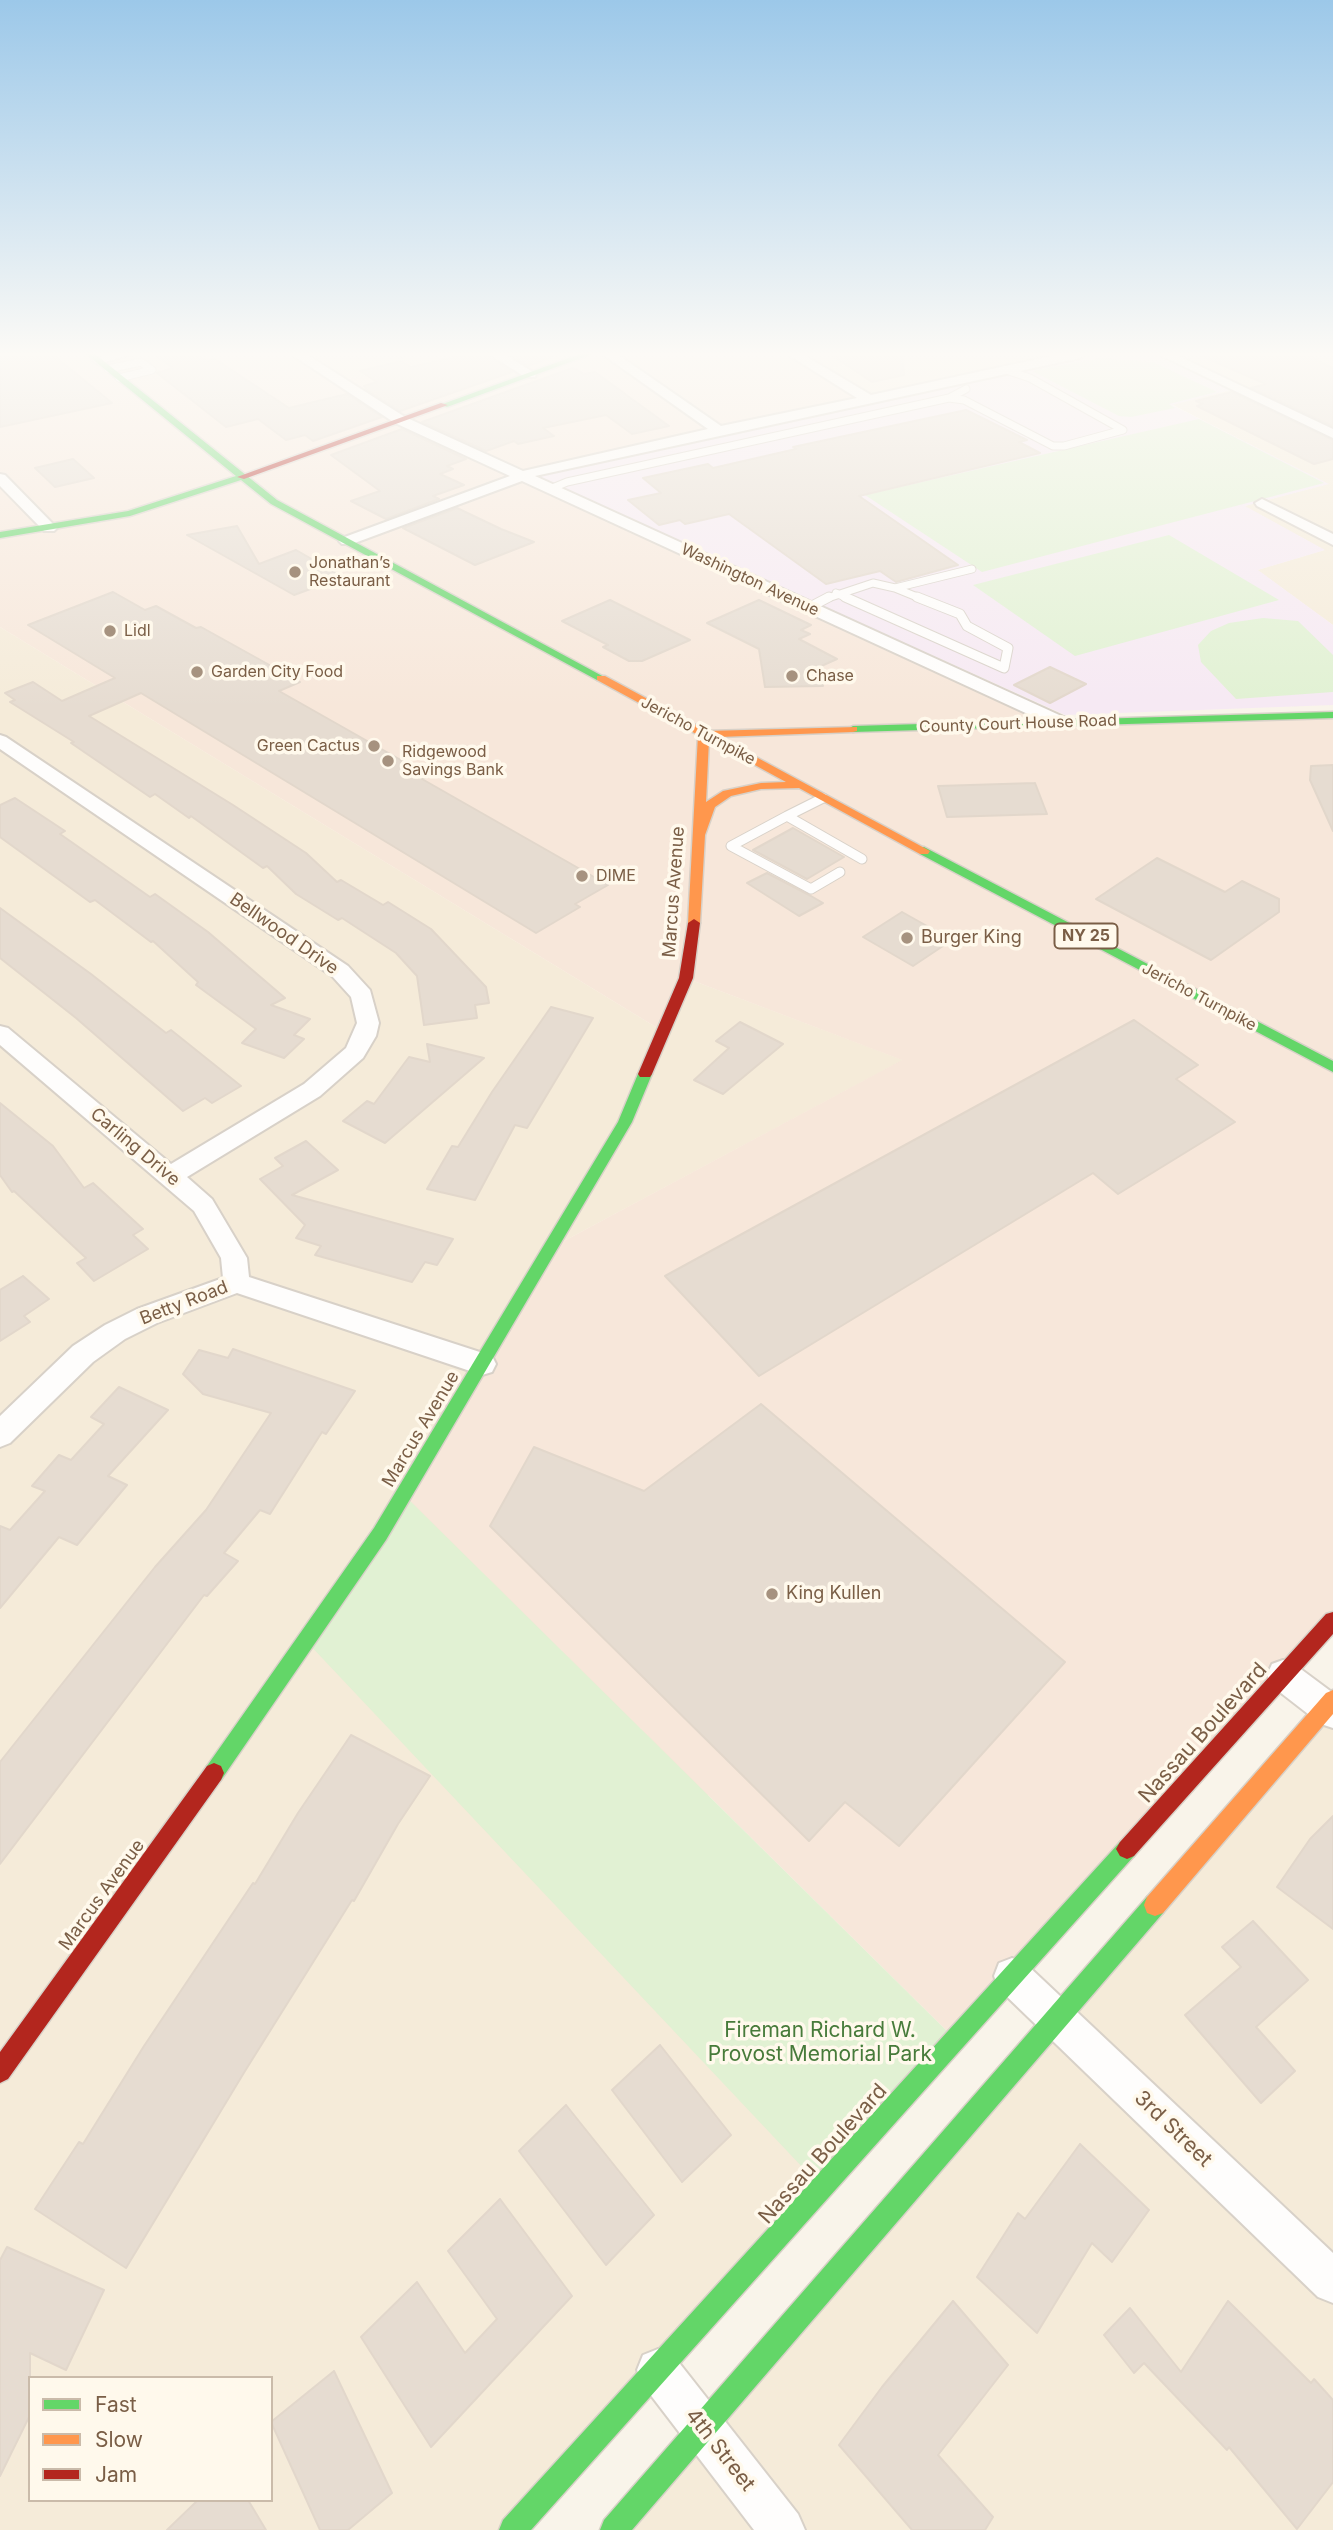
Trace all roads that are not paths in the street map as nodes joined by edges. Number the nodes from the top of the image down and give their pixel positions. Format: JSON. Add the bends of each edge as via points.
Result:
{"nodes":[{"id":1,"x":235,"y":472,"type":"edge"},
{"id":2,"x":255,"y":472,"type":"edge"},
{"id":3,"x":513,"y":472,"type":"edge"},
{"id":4,"x":533,"y":472,"type":"edge"},
{"id":5,"x":612,"y":472,"type":"edge"},
{"id":6,"x":522,"y":476,"type":"junction"},
{"id":7,"x":241,"y":477,"type":"junction"},
{"id":8,"x":0,"y":478,"type":"edge"},
{"id":9,"x":550,"y":489,"type":"junction"},
{"id":10,"x":1262,"y":503,"type":"dead end"},
{"id":11,"x":49,"y":528,"type":"junction"},
{"id":12,"x":0,"y":535,"type":"edge"},
{"id":13,"x":1331,"y":538,"type":"edge"},
{"id":14,"x":347,"y":541,"type":"junction"},
{"id":15,"x":972,"y":569,"type":"dead end"},
{"id":16,"x":895,"y":588,"type":"junction"},
{"id":17,"x":836,"y":593,"type":"junction"},
{"id":18,"x":810,"y":607,"type":"junction"},
{"id":19,"x":1333,"y":715,"type":"edge"},
{"id":20,"x":1062,"y":723,"type":"junction"},
{"id":21,"x":704,"y":734,"type":"junction"},
{"id":22,"x":0,"y":741,"type":"edge"},
{"id":23,"x":799,"y":785,"type":"junction"},
{"id":24,"x":823,"y":798,"type":"junction"},
{"id":25,"x":787,"y":816,"type":"junction"},
{"id":26,"x":760,"y":830,"type":"junction"},
{"id":27,"x":775,"y":838,"type":"dead end"},
{"id":28,"x":697,"y":846,"type":"junction"},
{"id":29,"x":862,"y":859,"type":"dead end"},
{"id":30,"x":828,"y":866,"type":"dead end"},
{"id":31,"x":0,"y":1033,"type":"edge"},
{"id":32,"x":1333,"y":1067,"type":"edge"},
{"id":33,"x":170,"y":1176,"type":"junction"},
{"id":34,"x":237,"y":1283,"type":"junction"},
{"id":35,"x":482,"y":1364,"type":"junction"},
{"id":36,"x":0,"y":1435,"type":"edge"},
{"id":37,"x":1333,"y":1620,"type":"edge"},
{"id":38,"x":1283,"y":1675,"type":"junction"},
{"id":39,"x":1330,"y":1707,"type":"edge"},
{"id":40,"x":1012,"y":1976,"type":"junction"},
{"id":41,"x":1057,"y":2018,"type":"junction"},
{"id":42,"x":0,"y":2071,"type":"edge"},
{"id":43,"x":1333,"y":2282,"type":"edge"},
{"id":44,"x":658,"y":2370,"type":"junction"},
{"id":45,"x":702,"y":2427,"type":"junction"},
{"id":46,"x":513,"y":2530,"type":"edge"},
{"id":47,"x":614,"y":2530,"type":"edge"},
{"id":48,"x":782,"y":2530,"type":"edge"}],
"edges":[{"from":1,"to":7,"type":"main road","name":"Jericho Turnpike","number":"NY 25"},
{"from":2,"to":7,"type":"main road"},
{"from":3,"to":6,"type":"street","name":"Washington Avenue"},
{"from":4,"to":6,"type":"street"},
{"from":5,"to":9,"type":"lane"},
{"from":6,"to":9,"type":"street","name":"Washington Avenue"},
{"from":6,"to":14,"type":"street"},
{"from":7,"to":11,"type":"main road","via":[[147,509]]},
{"from":7,"to":14,"type":"main road","name":"Jericho Turnpike","number":"NY 25","via":[[274,502]]},
{"from":8,"to":11,"type":"street"},
{"from":9,"to":18,"type":"street","name":"Washington Avenue"},
{"from":10,"to":13,"type":"street"},
{"from":11,"to":12,"type":"main road"},
{"from":14,"to":21,"type":"main road","name":"Jericho Turnpike","number":"NY 25"},
{"from":15,"to":16,"type":"lane"},
{"from":16,"to":17,"type":"lane","via":[[873,583]]},
{"from":16,"to":17,"type":"lane","via":[[960,614],[967,626],[1008,648],[1004,668]]},
{"from":17,"to":18,"type":"lane"},
{"from":18,"to":20,"type":"street","name":"Washington Avenue"},
{"from":19,"to":20,"type":"main road","name":"County Court House Road"},
{"from":20,"to":21,"type":"main road","name":"County Court House Road"},
{"from":21,"to":23,"type":"main road","name":"Jericho Turnpike","number":"NY 25"},
{"from":21,"to":28,"type":"main road","name":"Marcus Avenue"},
{"from":22,"to":33,"type":"street","name":"Bellwood Drive","via":[[340,971],[362,995],[368,1023],[365,1036],[339,1069]]},
{"from":23,"to":24,"type":"main road","name":"Jericho Turnpike","number":"NY 25"},
{"from":23,"to":28,"type":"main road","via":[[741,788],[717,798],[705,815]]},
{"from":24,"to":25,"type":"lane"},
{"from":24,"to":32,"type":"main road","name":"Jericho Turnpike","number":"NY 25"},
{"from":25,"to":26,"type":"lane"},
{"from":25,"to":29,"type":"lane"},
{"from":26,"to":27,"type":"lane"},
{"from":26,"to":30,"type":"lane","via":[[732,846],[811,889],[840,873]]},
{"from":28,"to":35,"type":"main road","name":"Marcus Avenue","via":[[694,932],[686,978],[669,1020],[625,1122]]},
{"from":31,"to":33,"type":"street","name":"Carling Drive"},
{"from":33,"to":34,"type":"street","name":"Carling Drive","via":[[214,1221],[234,1258]]},
{"from":34,"to":35,"type":"street","name":"Betty Road"},
{"from":34,"to":36,"type":"street","name":"Betty Road","via":[[115,1332],[83,1354]]},
{"from":35,"to":42,"type":"main road","name":"Marcus Avenue","via":[[380,1534],[307,1642]]},
{"from":37,"to":38,"type":"main road","name":"Nassau Boulevard"},
{"from":38,"to":39,"type":"street"},
{"from":38,"to":40,"type":"main road","name":"Nassau Boulevard"},
{"from":39,"to":41,"type":"main road"},
{"from":40,"to":41,"type":"street","name":"3rd Street"},
{"from":40,"to":44,"type":"main road","name":"Nassau Boulevard"},
{"from":41,"to":43,"type":"street","name":"3rd Street"},
{"from":41,"to":45,"type":"main road"},
{"from":44,"to":45,"type":"street","name":"4th Street"},
{"from":44,"to":46,"type":"main road","name":"Nassau Boulevard"},
{"from":45,"to":47,"type":"main road"},
{"from":45,"to":48,"type":"street","name":"4th Street"}]}
